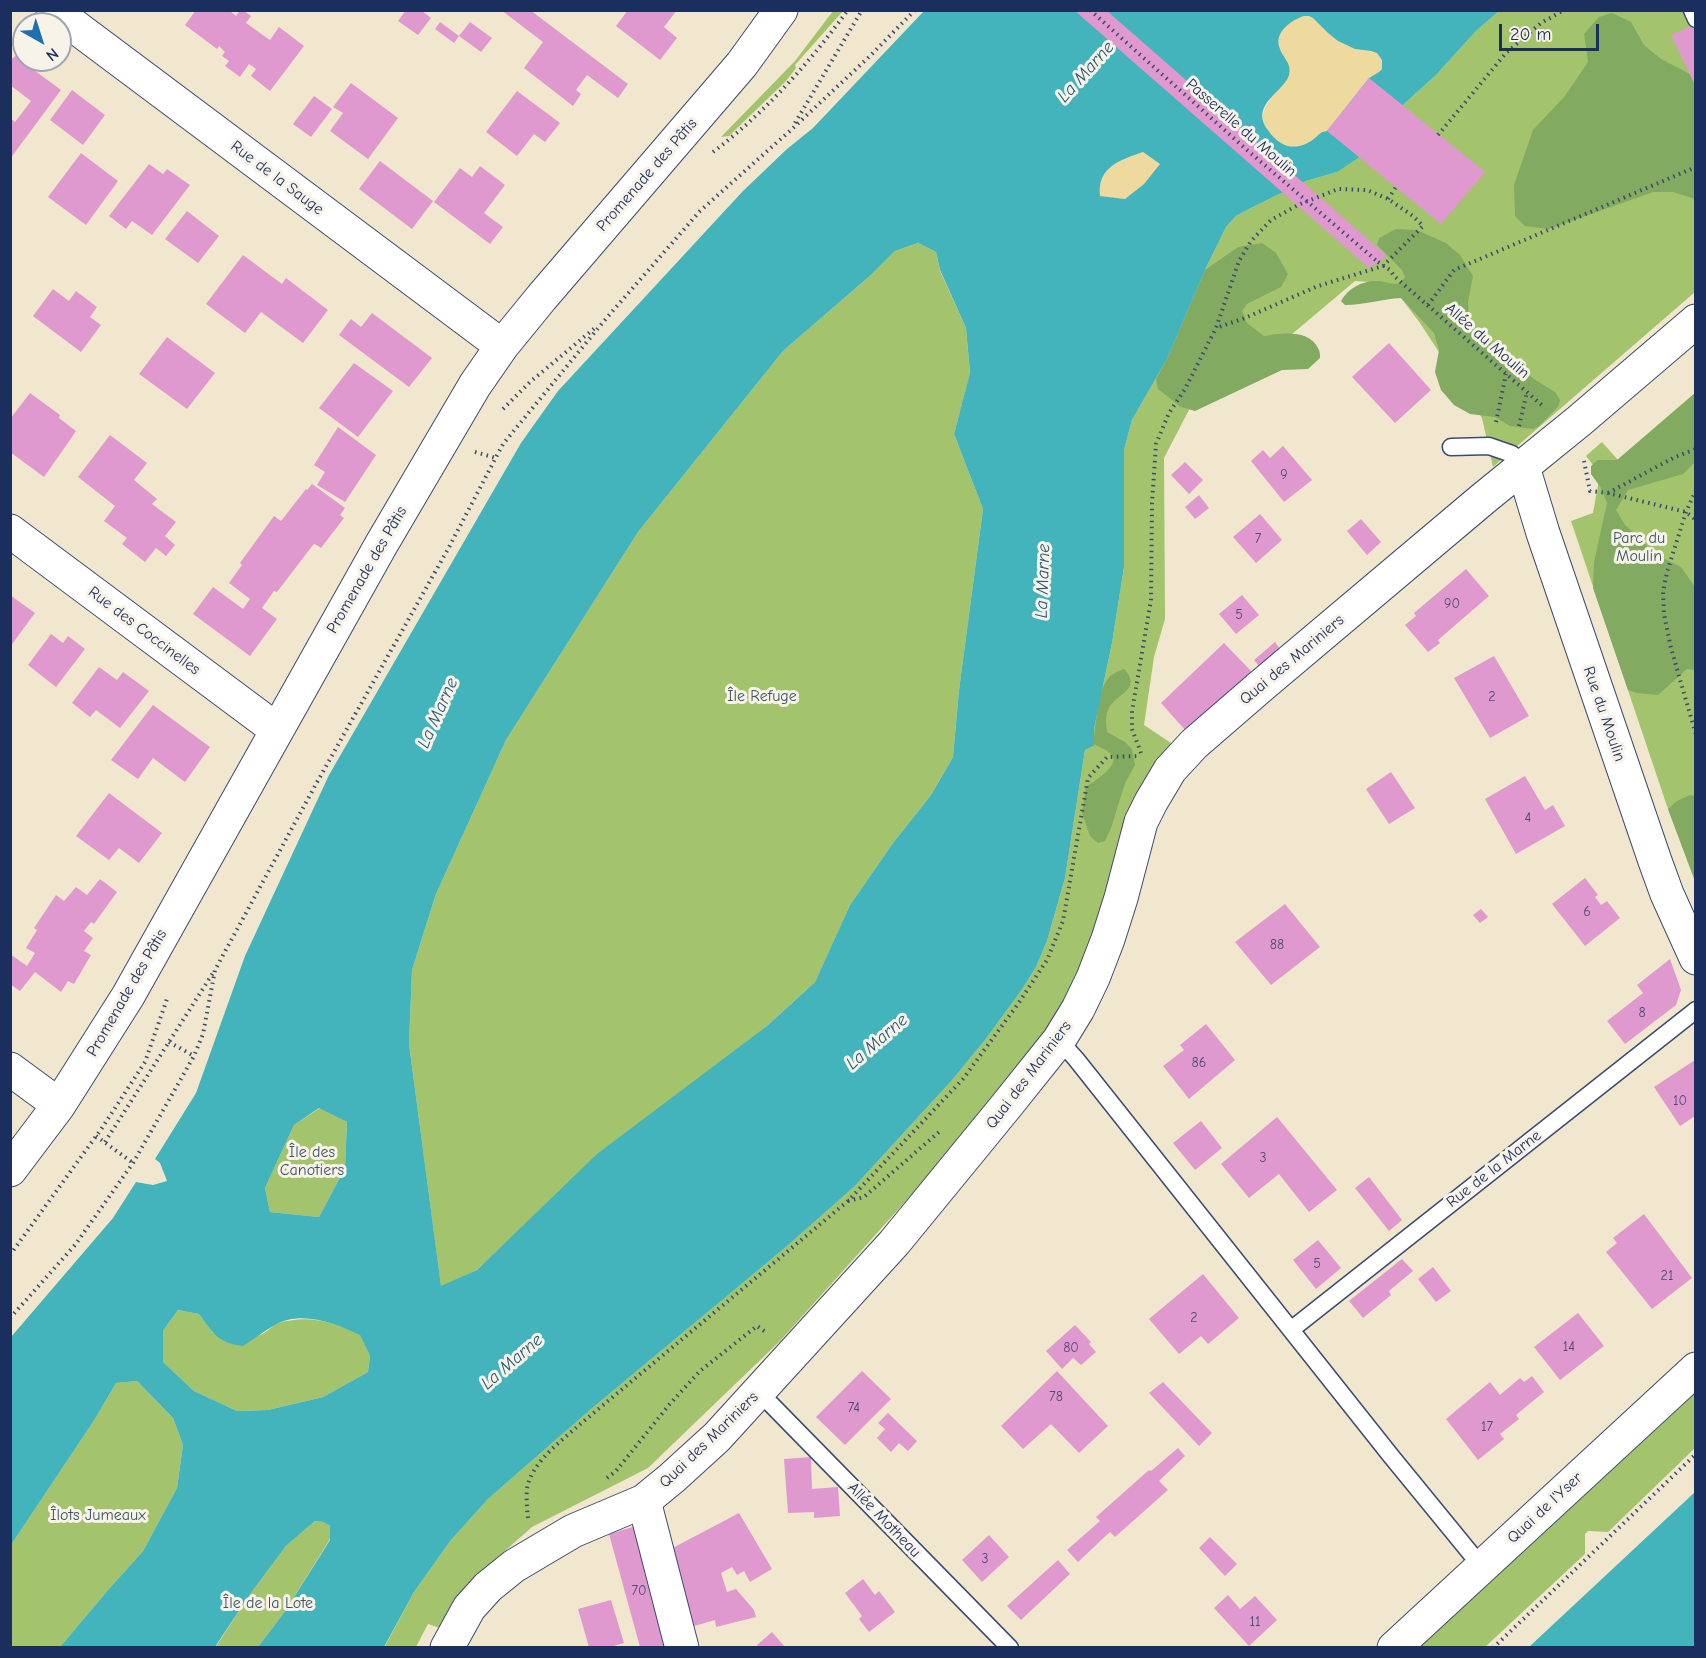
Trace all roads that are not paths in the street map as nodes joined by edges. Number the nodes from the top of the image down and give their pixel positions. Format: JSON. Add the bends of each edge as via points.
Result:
{"nodes":[{"id":1,"x":52,"y":10,"type":"edge"},
{"id":2,"x":781,"y":10,"type":"edge"},
{"id":3,"x":1692,"y":10,"type":"edge"},
{"id":4,"x":1695,"y":19,"type":"edge"},
{"id":5,"x":1695,"y":321,"type":"edge"},
{"id":6,"x":502,"y":346,"type":"junction"},
{"id":7,"x":1451,"y":447,"type":"dead end"},
{"id":8,"x":1523,"y":467,"type":"junction"},
{"id":9,"x":10,"y":531,"type":"edge"},
{"id":10,"x":277,"y":730,"type":"junction"},
{"id":11,"x":1695,"y":958,"type":"edge"},
{"id":12,"x":1695,"y":1010,"type":"edge"},
{"id":13,"x":1059,"y":1040,"type":"junction"},
{"id":14,"x":10,"y":1069,"type":"edge"},
{"id":15,"x":59,"y":1105,"type":"junction"},
{"id":16,"x":10,"y":1170,"type":"edge"},
{"id":17,"x":1292,"y":1329,"type":"junction"},
{"id":18,"x":1695,"y":1369,"type":"edge"},
{"id":19,"x":759,"y":1392,"type":"junction"},
{"id":20,"x":644,"y":1501,"type":"junction"},
{"id":21,"x":1481,"y":1566,"type":"junction"},
{"id":22,"x":447,"y":1647,"type":"edge"},
{"id":23,"x":682,"y":1647,"type":"edge"},
{"id":24,"x":1010,"y":1647,"type":"edge"},
{"id":25,"x":1394,"y":1647,"type":"edge"}],
"edges":[{"from":1,"to":6,"type":"street","name":"Rue de la Sauge"},
{"from":2,"to":6,"type":"street","name":"Promenade des Pâtis","via":[[742,64]]},
{"from":3,"to":4,"type":"lane"},
{"from":5,"to":8,"type":"street","name":"Quai des Mariniers"},
{"from":6,"to":10,"type":"street","name":"Promenade des Pâtis","via":[[442,440]]},
{"from":7,"to":8,"type":"lane","via":[[1489,446],[1512,454]]},
{"from":8,"to":11,"type":"street","name":"Rue du Moulin","via":[[1636,808]]},
{"from":8,"to":13,"type":"street","name":"Quai des Mariniers","via":[[1261,686],[1170,770],[1141,822],[1093,978]]},
{"from":9,"to":10,"type":"street","name":"Rue des Coccinelles"},
{"from":10,"to":15,"type":"street","name":"Promenade des Pâtis","via":[[128,996]]},
{"from":12,"to":17,"type":"lane","name":"Rue de la Marne"},
{"from":13,"to":17,"type":"lane"},
{"from":13,"to":19,"type":"street","name":"Quai des Mariniers","via":[[894,1243]]},
{"from":14,"to":15,"type":"street"},
{"from":15,"to":16,"type":"street","name":"Promenade des Pâtis"},
{"from":17,"to":21,"type":"lane"},
{"from":18,"to":21,"type":"street","name":"Quai de l'Yser"},
{"from":19,"to":20,"type":"street","name":"Quai des Mariniers","via":[[717,1437]]},
{"from":19,"to":24,"type":"lane","name":"Allée Motheau"},
{"from":20,"to":22,"type":"street","name":"Quai des Mariniers","via":[[573,1531],[514,1566],[469,1608]]},
{"from":20,"to":23,"type":"street"},
{"from":21,"to":25,"type":"street","name":"Quai de l'Yser"}]}
